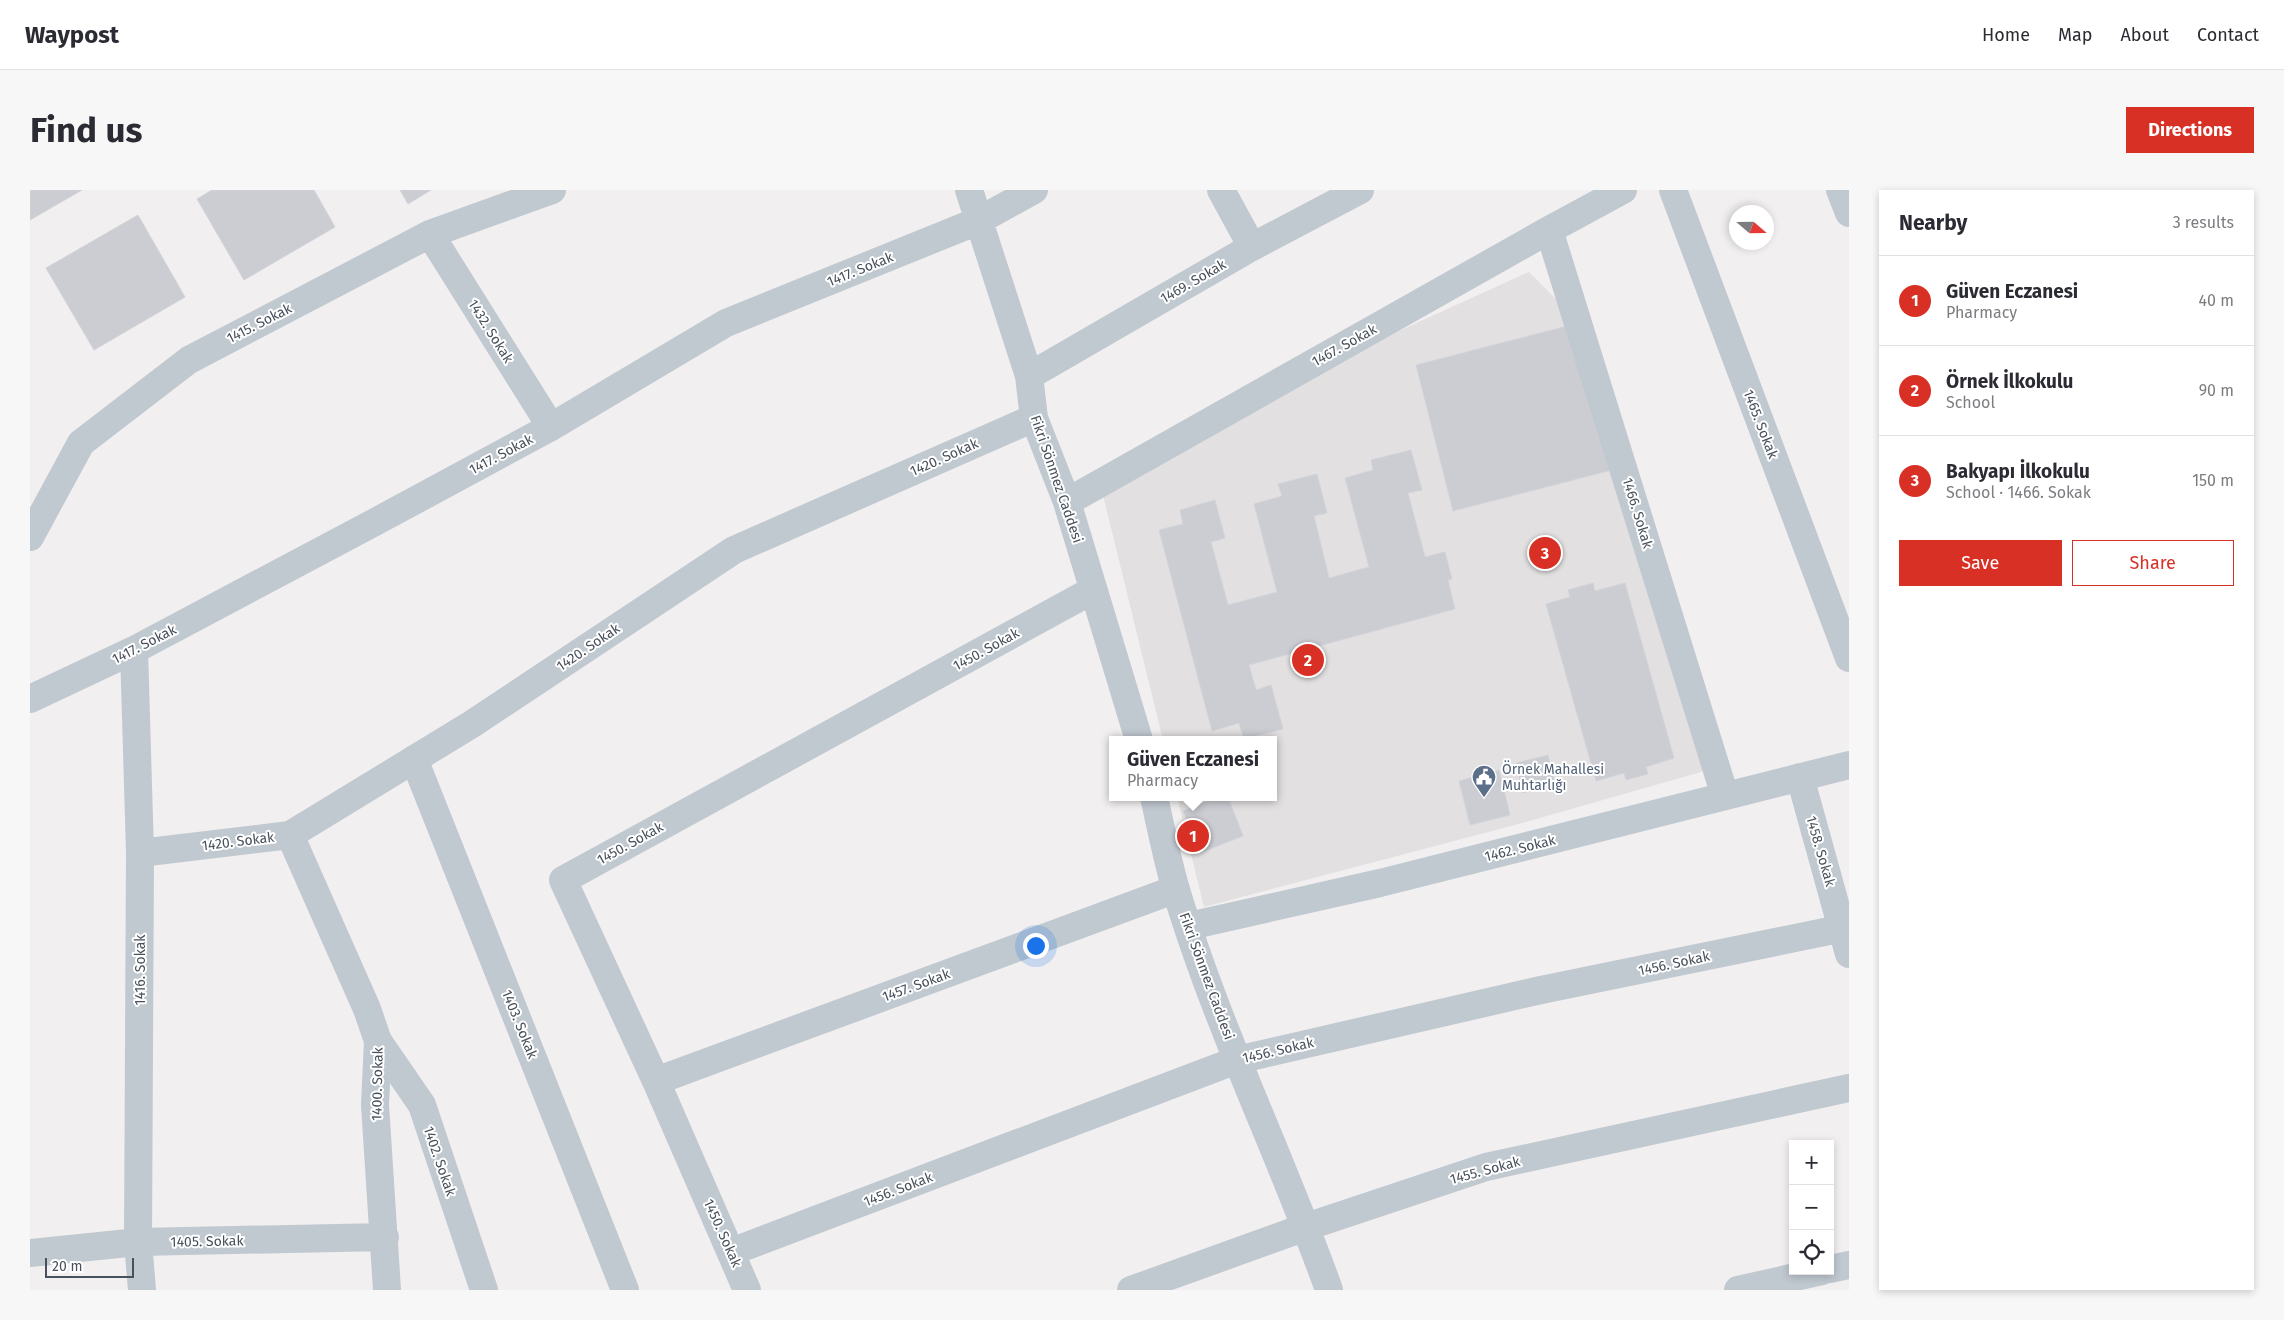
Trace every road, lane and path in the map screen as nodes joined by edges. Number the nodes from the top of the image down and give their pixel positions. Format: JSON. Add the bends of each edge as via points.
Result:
{"nodes":[{"id":1,"x":552,"y":190,"type":"edge"},
{"id":2,"x":969,"y":190,"type":"edge"},
{"id":3,"x":1034,"y":190,"type":"edge"},
{"id":4,"x":1221,"y":190,"type":"edge"},
{"id":5,"x":1360,"y":190,"type":"edge"},
{"id":6,"x":1623,"y":190,"type":"edge"},
{"id":7,"x":1673,"y":190,"type":"edge"},
{"id":8,"x":1840,"y":190,"type":"edge"},
{"id":9,"x":1849,"y":213,"type":"edge"},
{"id":10,"x":978,"y":221,"type":"junction"},
{"id":11,"x":1549,"y":230,"type":"junction"},
{"id":12,"x":430,"y":234,"type":"junction"},
{"id":13,"x":1252,"y":247,"type":"junction"},
{"id":14,"x":1029,"y":376,"type":"junction"},
{"id":15,"x":1034,"y":418,"type":"junction"},
{"id":16,"x":551,"y":427,"type":"junction"},
{"id":17,"x":1067,"y":502,"type":"junction"},
{"id":18,"x":30,"y":537,"type":"edge"},
{"id":19,"x":1093,"y":590,"type":"junction"},
{"id":20,"x":134,"y":650,"type":"junction"},
{"id":21,"x":1849,"y":658,"type":"edge"},
{"id":22,"x":30,"y":699,"type":"edge"},
{"id":23,"x":1137,"y":736,"type":"edge"},
{"id":24,"x":414,"y":759,"type":"junction"},
{"id":25,"x":1849,"y":765,"type":"edge"},
{"id":26,"x":1800,"y":777,"type":"junction"},
{"id":27,"x":1725,"y":796,"type":"junction"},
{"id":28,"x":1155,"y":801,"type":"edge"},
{"id":29,"x":290,"y":835,"type":"junction"},
{"id":30,"x":140,"y":853,"type":"junction"},
{"id":31,"x":1176,"y":889,"type":"junction"},
{"id":32,"x":1189,"y":926,"type":"junction"},
{"id":33,"x":1847,"y":936,"type":"edge"},
{"id":34,"x":378,"y":1040,"type":"junction"},
{"id":35,"x":1237,"y":1060,"type":"junction"},
{"id":36,"x":656,"y":1081,"type":"junction"},
{"id":37,"x":1849,"y":1088,"type":"edge"},
{"id":38,"x":1306,"y":1227,"type":"junction"},
{"id":39,"x":385,"y":1237,"type":"junction"},
{"id":40,"x":138,"y":1242,"type":"junction"},
{"id":41,"x":30,"y":1252,"type":"edge"},
{"id":42,"x":731,"y":1252,"type":"junction"},
{"id":43,"x":1849,"y":1265,"type":"edge"},
{"id":44,"x":1834,"y":1269,"type":"edge"},
{"id":45,"x":1804,"y":1275,"type":"edge"},
{"id":46,"x":142,"y":1290,"type":"edge"},
{"id":47,"x":387,"y":1290,"type":"edge"},
{"id":48,"x":484,"y":1290,"type":"edge"},
{"id":49,"x":625,"y":1290,"type":"edge"},
{"id":50,"x":748,"y":1290,"type":"edge"},
{"id":51,"x":1131,"y":1290,"type":"edge"},
{"id":52,"x":1329,"y":1290,"type":"edge"},
{"id":53,"x":1738,"y":1290,"type":"edge"}],
"edges":[{"from":1,"to":12,"type":"street","name":"1415. Sokak"},
{"from":2,"to":10,"type":"street","name":"Fikri Sönmez Caddesi"},
{"from":3,"to":10,"type":"street","name":"1417. Sokak"},
{"from":4,"to":13,"type":"street"},
{"from":5,"to":13,"type":"street","name":"1469. Sokak"},
{"from":6,"to":11,"type":"street","name":"1467. Sokak"},
{"from":7,"to":21,"type":"street","name":"1465. Sokak"},
{"from":8,"to":9,"type":"street"},
{"from":10,"to":14,"type":"street","name":"Fikri Sönmez Caddesi"},
{"from":10,"to":16,"type":"street","name":"1417. Sokak","via":[[726,324]]},
{"from":11,"to":17,"type":"street","name":"1467. Sokak"},
{"from":11,"to":27,"type":"street","name":"1466. Sokak"},
{"from":12,"to":16,"type":"street","name":"1432. Sokak"},
{"from":12,"to":18,"type":"street","name":"1415. Sokak","via":[[189,360],[81,443]]},
{"from":13,"to":14,"type":"street","name":"1469. Sokak"},
{"from":14,"to":15,"type":"street","name":"Fikri Sönmez Caddesi"},
{"from":15,"to":17,"type":"street","name":"Fikri Sönmez Caddesi"},
{"from":15,"to":24,"type":"street","name":"1420. Sokak","via":[[734,550]]},
{"from":16,"to":20,"type":"street","name":"1417. Sokak"},
{"from":17,"to":19,"type":"street","name":"Fikri Sönmez Caddesi"},
{"from":19,"to":23,"type":"street","name":"Fikri Sönmez Caddesi"},
{"from":19,"to":36,"type":"street","name":"1450. Sokak","via":[[563,880]]},
{"from":20,"to":22,"type":"street","name":"1417. Sokak"},
{"from":20,"to":30,"type":"street","name":"1416. Sokak"},
{"from":24,"to":29,"type":"street","name":"1420. Sokak"},
{"from":24,"to":49,"type":"street","name":"1403. Sokak"},
{"from":25,"to":26,"type":"street","name":"1462. Sokak"},
{"from":26,"to":27,"type":"street","name":"1462. Sokak"},
{"from":26,"to":33,"type":"street","name":"1458. Sokak"},
{"from":27,"to":32,"type":"street","name":"1462. Sokak","via":[[1380,883]]},
{"from":28,"to":31,"type":"street","name":"Fikri Sönmez Caddesi"},
{"from":29,"to":30,"type":"street","name":"1420. Sokak"},
{"from":29,"to":34,"type":"street","name":"1400. Sokak"},
{"from":30,"to":40,"type":"street","name":"1416. Sokak"},
{"from":31,"to":32,"type":"street","name":"Fikri Sönmez Caddesi"},
{"from":31,"to":36,"type":"street","name":"1457. Sokak"},
{"from":32,"to":35,"type":"street","name":"Fikri Sönmez Caddesi"},
{"from":33,"to":35,"type":"street","name":"1456. Sokak","via":[[1541,990]]},
{"from":34,"to":39,"type":"street","name":"1400. Sokak","via":[[374,1105]]},
{"from":34,"to":48,"type":"street","name":"1402. Sokak","via":[[422,1106]]},
{"from":35,"to":38,"type":"street","name":"Fikri Sönmez Caddesi"},
{"from":35,"to":42,"type":"street","name":"1456. Sokak"},
{"from":36,"to":42,"type":"street","name":"1450. Sokak"},
{"from":37,"to":38,"type":"street","name":"1455. Sokak","via":[[1486,1167]]},
{"from":38,"to":51,"type":"street","name":"1455. Sokak"},
{"from":38,"to":52,"type":"street","name":"Fikri Sönmez Caddesi"},
{"from":39,"to":40,"type":"street","name":"1405. Sokak"},
{"from":39,"to":47,"type":"street","name":"1400. Sokak"},
{"from":40,"to":41,"type":"street","name":"1405. Sokak"},
{"from":40,"to":46,"type":"street","name":"1416. Sokak"},
{"from":42,"to":50,"type":"street","name":"1450. Sokak"},
{"from":43,"to":44,"type":"street"},
{"from":45,"to":53,"type":"street"}]}
